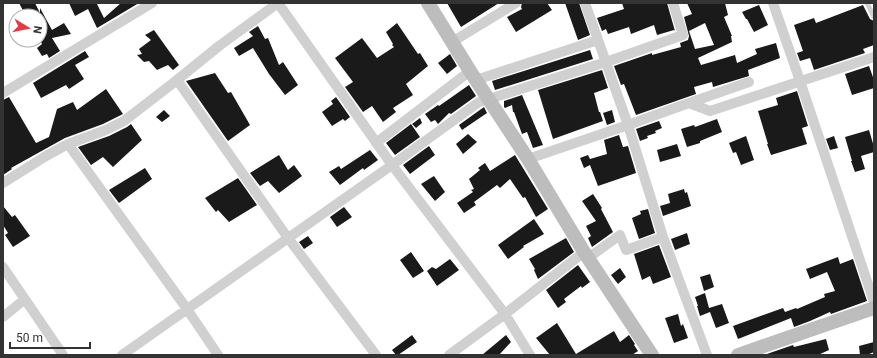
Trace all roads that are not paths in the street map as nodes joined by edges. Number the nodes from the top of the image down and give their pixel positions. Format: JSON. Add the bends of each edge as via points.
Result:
{"nodes":[{"id":1,"x":152,"y":3,"type":"edge"},
{"id":2,"x":278,"y":3,"type":"edge"},
{"id":3,"x":428,"y":3,"type":"edge"},
{"id":4,"x":516,"y":3,"type":"edge"},
{"id":5,"x":585,"y":3,"type":"edge"},
{"id":6,"x":673,"y":3,"type":"edge"},
{"id":7,"x":772,"y":3,"type":"edge"},
{"id":8,"x":867,"y":3,"type":"edge"},
{"id":9,"x":874,"y":17,"type":"edge"},
{"id":10,"x":598,"y":40,"type":"junction"},
{"id":11,"x":452,"y":42,"type":"junction"},
{"id":12,"x":874,"y":57,"type":"edge"},
{"id":13,"x":606,"y":62,"type":"junction"},
{"id":14,"x":473,"y":76,"type":"junction"},
{"id":15,"x":177,"y":80,"type":"junction"},
{"id":16,"x":800,"y":81,"type":"junction"},
{"id":17,"x":749,"y":82,"type":"dead end"},
{"id":18,"x":3,"y":93,"type":"edge"},
{"id":19,"x":489,"y":100,"type":"junction"},
{"id":20,"x":689,"y":103,"type":"junction"},
{"id":21,"x":628,"y":125,"type":"junction"},
{"id":22,"x":376,"y":143,"type":"junction"},
{"id":23,"x":68,"y":144,"type":"junction"},
{"id":24,"x":528,"y":159,"type":"junction"},
{"id":25,"x":392,"y":165,"type":"junction"},
{"id":26,"x":3,"y":183,"type":"edge"},
{"id":27,"x":663,"y":237,"type":"junction"},
{"id":28,"x":288,"y":238,"type":"junction"},
{"id":29,"x":586,"y":255,"type":"junction"},
{"id":30,"x":3,"y":267,"type":"edge"},
{"id":31,"x":25,"y":299,"type":"junction"},
{"id":32,"x":874,"y":302,"type":"edge"},
{"id":33,"x":874,"y":308,"type":"edge"},
{"id":34,"x":187,"y":310,"type":"junction"},
{"id":35,"x":505,"y":314,"type":"junction"},
{"id":36,"x":3,"y":317,"type":"edge"},
{"id":37,"x":63,"y":355,"type":"edge"},
{"id":38,"x":122,"y":355,"type":"edge"},
{"id":39,"x":218,"y":355,"type":"edge"},
{"id":40,"x":376,"y":355,"type":"edge"},
{"id":41,"x":449,"y":355,"type":"edge"},
{"id":42,"x":530,"y":355,"type":"edge"},
{"id":43,"x":652,"y":355,"type":"edge"},
{"id":44,"x":707,"y":355,"type":"edge"},
{"id":45,"x":738,"y":355,"type":"edge"}],
"edges":[{"from":1,"to":18,"type":"street"},
{"from":2,"to":15,"type":"street"},
{"from":2,"to":22,"type":"street"},
{"from":3,"to":11,"type":"street"},
{"from":4,"to":11,"type":"street"},
{"from":5,"to":10,"type":"street"},
{"from":6,"to":13,"type":"street","via":[[683,35]]},
{"from":7,"to":16,"type":"street"},
{"from":8,"to":9,"type":"lane"},
{"from":10,"to":13,"type":"street"},
{"from":10,"to":14,"type":"street"},
{"from":11,"to":14,"type":"street"},
{"from":12,"to":16,"type":"street"},
{"from":13,"to":19,"type":"street"},
{"from":13,"to":21,"type":"street"},
{"from":14,"to":19,"type":"street"},
{"from":14,"to":22,"type":"street"},
{"from":15,"to":23,"type":"street","via":[[124,121]]},
{"from":15,"to":28,"type":"street"},
{"from":16,"to":20,"type":"street","via":[[710,111]]},
{"from":16,"to":32,"type":"street"},
{"from":17,"to":20,"type":"street"},
{"from":19,"to":24,"type":"street"},
{"from":19,"to":25,"type":"street","via":[[479,102]]},
{"from":20,"to":21,"type":"street"},
{"from":21,"to":24,"type":"street"},
{"from":21,"to":27,"type":"street"},
{"from":22,"to":25,"type":"street"},
{"from":23,"to":26,"type":"street"},
{"from":23,"to":34,"type":"street"},
{"from":24,"to":29,"type":"street"},
{"from":25,"to":28,"type":"street"},
{"from":25,"to":35,"type":"street"},
{"from":27,"to":29,"type":"street","via":[[626,250],[620,235]]},
{"from":27,"to":44,"type":"street"},
{"from":28,"to":34,"type":"street"},
{"from":28,"to":40,"type":"street"},
{"from":29,"to":35,"type":"street"},
{"from":29,"to":43,"type":"street"},
{"from":30,"to":31,"type":"street"},
{"from":31,"to":36,"type":"street"},
{"from":31,"to":37,"type":"street"},
{"from":33,"to":45,"type":"street"},
{"from":34,"to":38,"type":"street"},
{"from":34,"to":39,"type":"street"},
{"from":35,"to":41,"type":"street"},
{"from":35,"to":42,"type":"street"}]}
